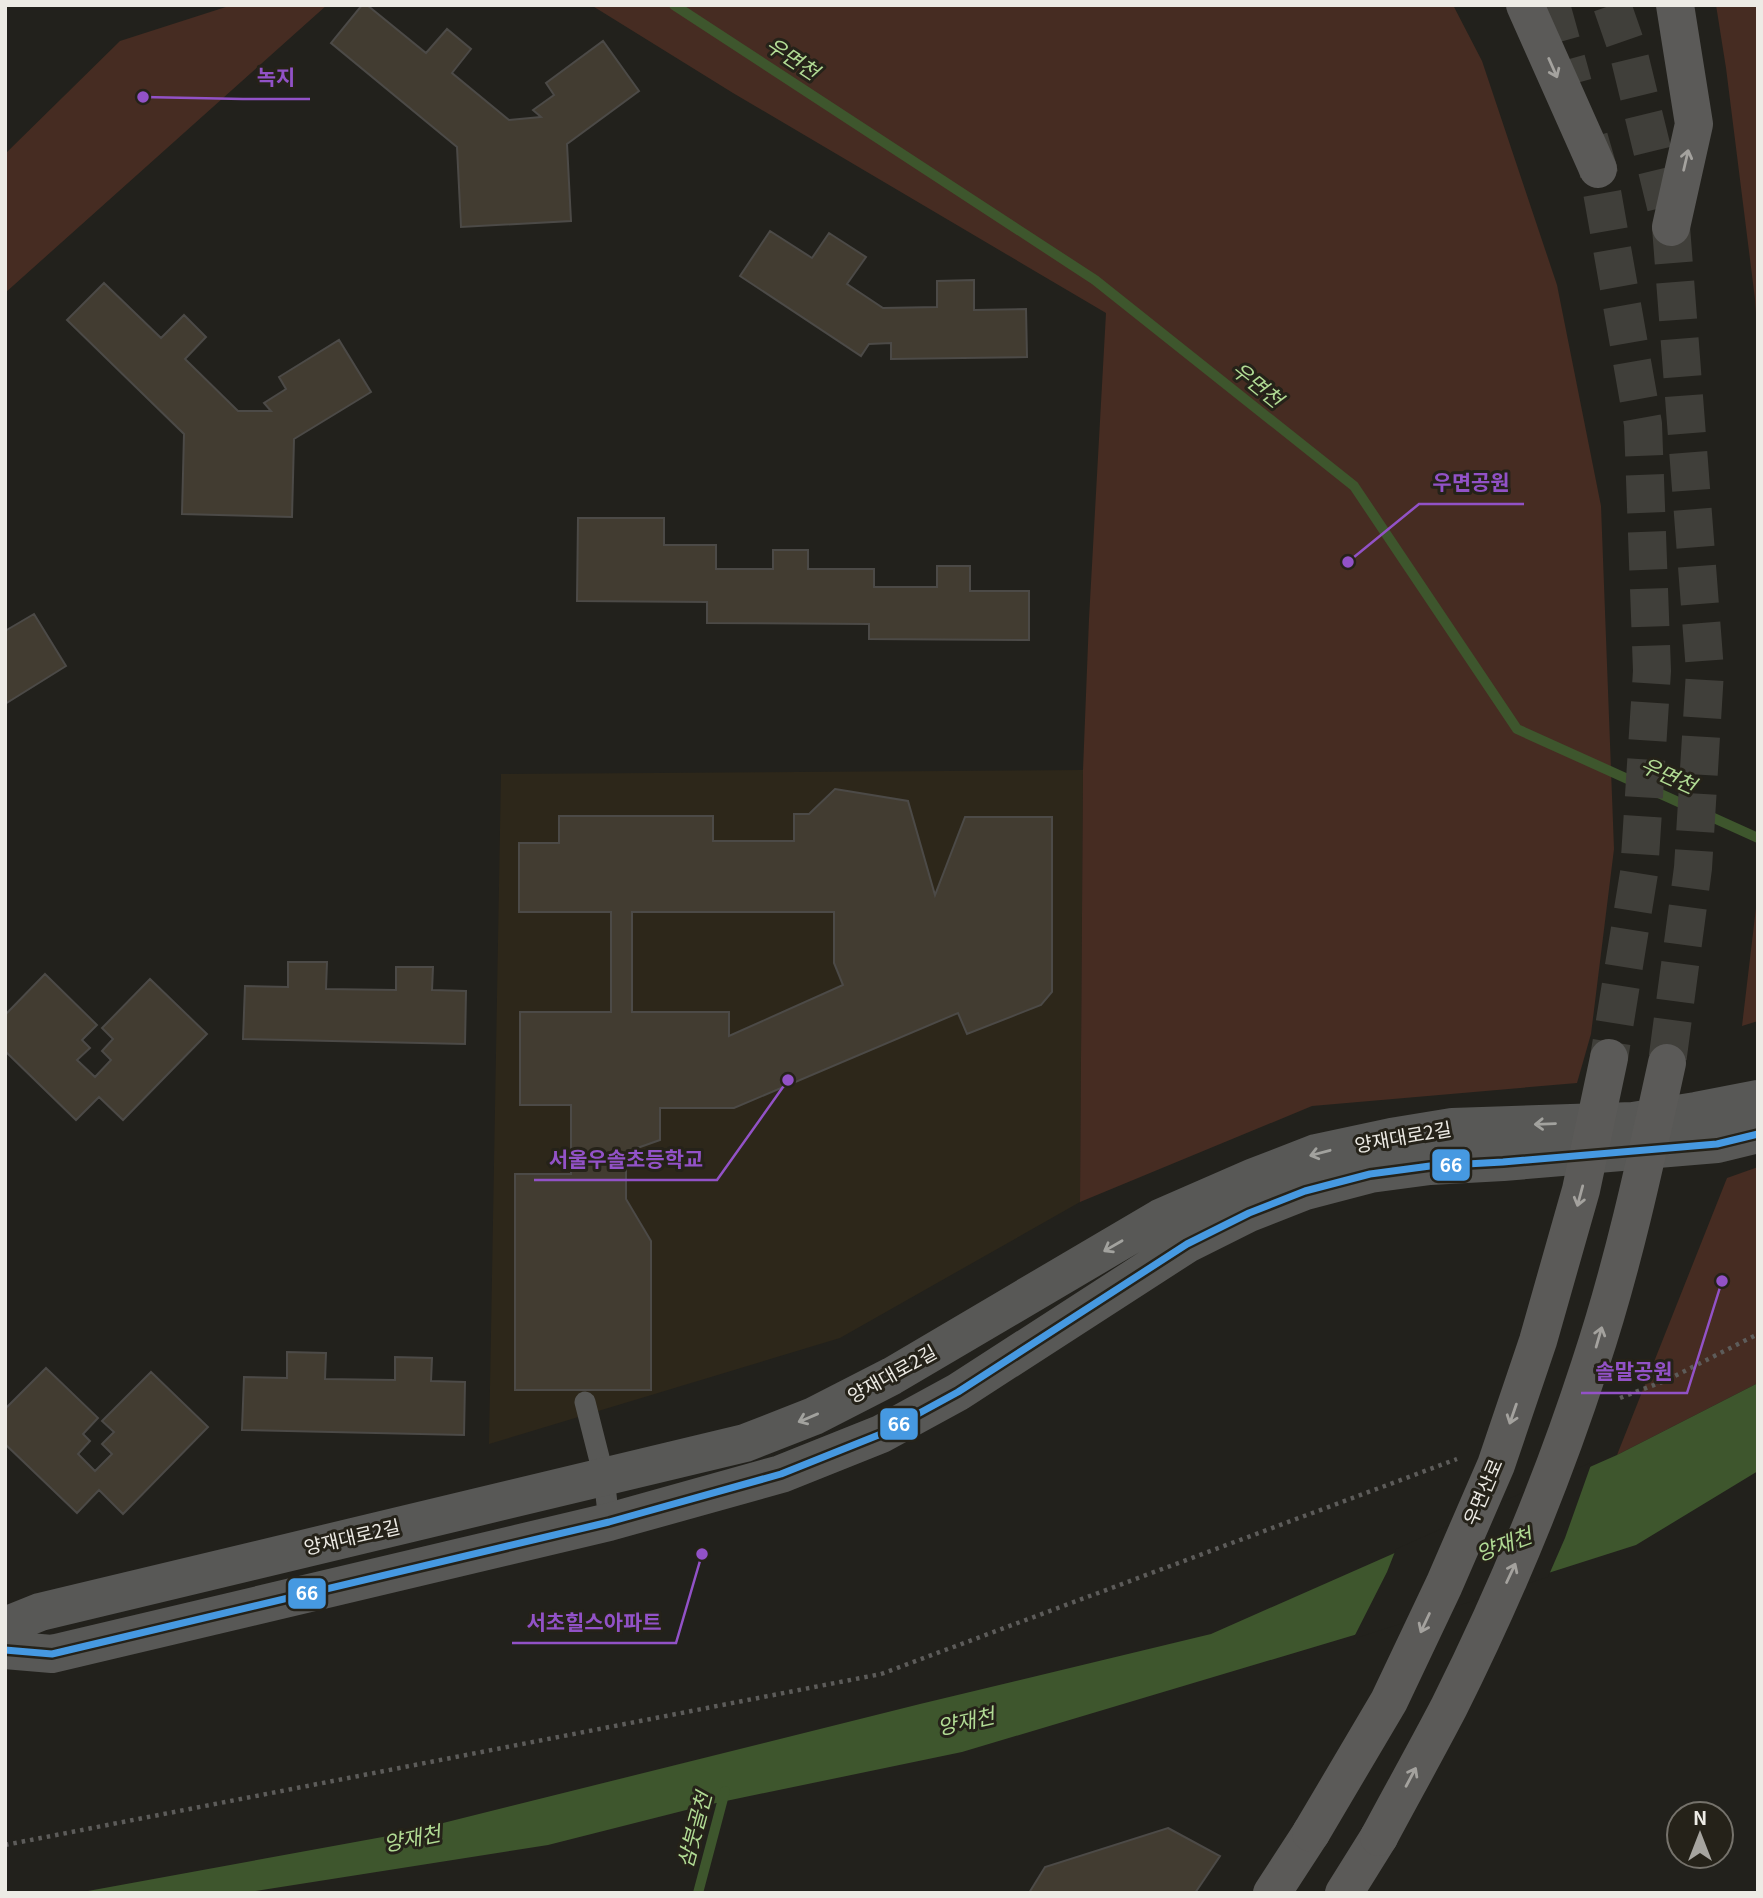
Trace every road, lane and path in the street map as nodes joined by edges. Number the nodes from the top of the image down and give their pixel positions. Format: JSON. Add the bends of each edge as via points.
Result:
{"nodes":[{"id":1,"x":1525,"y":5,"type":"edge"},
{"id":2,"x":1675,"y":5,"type":"edge"},
{"id":3,"x":1598,"y":169,"type":"tunnel mouth"},
{"id":4,"x":1671,"y":227,"type":"dead end"},
{"id":5,"x":1609,"y":1058,"type":"tunnel mouth"},
{"id":6,"x":1667,"y":1063,"type":"tunnel mouth"},
{"id":7,"x":1758,"y":1098,"type":"edge"},
{"id":8,"x":1758,"y":1133,"type":"edge"},
{"id":9,"x":1758,"y":1334,"type":"edge"},
{"id":10,"x":1615,"y":1400,"type":"dead end"},
{"id":11,"x":585,"y":1402,"type":"dead end"},
{"id":12,"x":1457,"y":1459,"type":"dead end"},
{"id":13,"x":604,"y":1477,"type":"junction"},
{"id":14,"x":609,"y":1522,"type":"junction"},
{"id":15,"x":5,"y":1626,"type":"edge"},
{"id":16,"x":5,"y":1650,"type":"edge"},
{"id":17,"x":5,"y":1845,"type":"edge"},
{"id":18,"x":1272,"y":1893,"type":"edge"},
{"id":19,"x":1344,"y":1893,"type":"edge"}],
"edges":[{"from":1,"to":3,"type":"highway","one_way":true},
{"from":4,"to":2,"type":"highway","one_way":true,"via":[[1694,124]]},
{"from":5,"to":18,"type":"highway","name":"우면산로","one_way":true,"bridge":true,"via":[[1581,1191],[1496,1465],[1389,1701]]},
{"from":19,"to":6,"type":"highway","one_way":true,"bridge":true,"via":[[1455,1694],[1516,1564],[1590,1365],[1635,1210]]},
{"from":7,"to":13,"type":"street","name":"양재대로2길","one_way":true,"via":[[1633,1122],[1452,1126],[1316,1153],[1160,1218],[892,1376],[814,1416],[745,1443]]},
{"from":8,"to":14,"type":"street","name":"양재대로2길","via":[[1717,1144],[1382,1172],[1305,1191],[1187,1244],[958,1392],[881,1434],[781,1474]]},
{"from":9,"to":10,"type":"path","via":[[1667,1380]]},
{"from":11,"to":13,"type":"lane"},
{"from":12,"to":17,"type":"path","via":[[881,1674]]},
{"from":13,"to":14,"type":"lane"},
{"from":13,"to":15,"type":"street","name":"양재대로2길","via":[[40,1612]]},
{"from":14,"to":16,"type":"street","name":"양재대로2길","via":[[52,1654]]}]}
